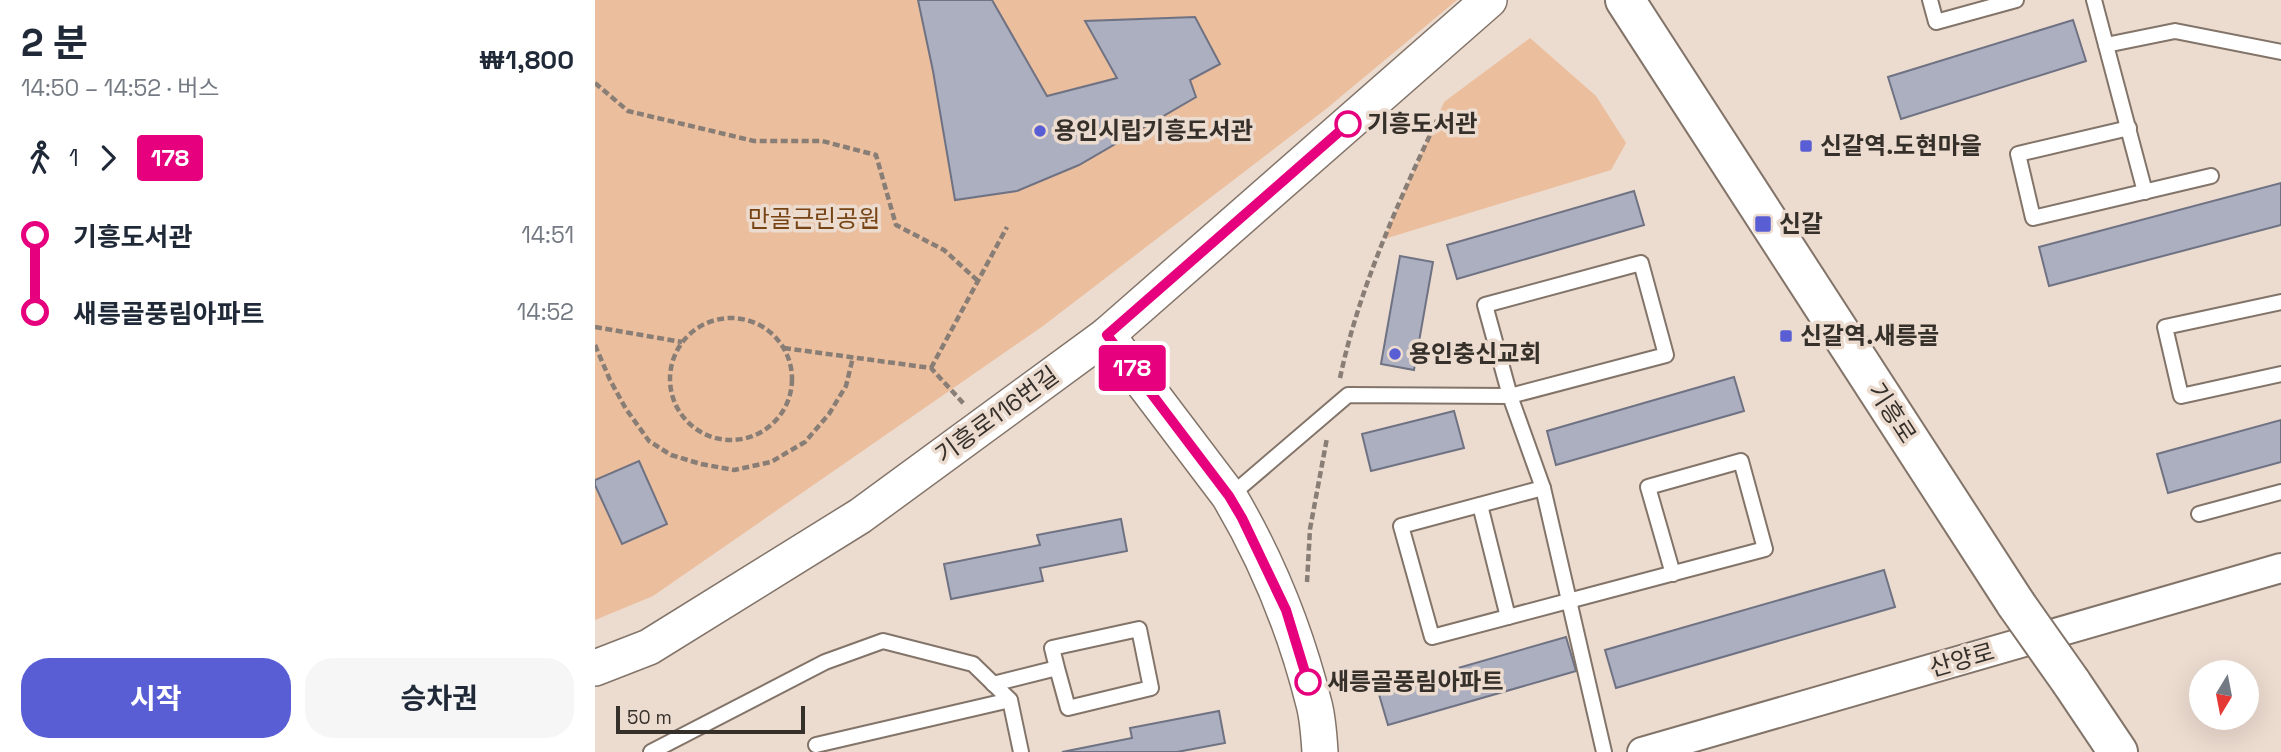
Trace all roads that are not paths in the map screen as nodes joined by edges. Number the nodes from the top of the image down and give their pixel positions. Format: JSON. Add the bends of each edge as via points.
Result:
{"nodes":[{"id":1,"x":1489,"y":0,"type":"edge"},
{"id":2,"x":1625,"y":0,"type":"edge"},
{"id":3,"x":1930,"y":0,"type":"edge"},
{"id":4,"x":2016,"y":0,"type":"edge"},
{"id":5,"x":2094,"y":0,"type":"edge"},
{"id":6,"x":2106,"y":45,"type":"junction"},
{"id":7,"x":2281,"y":52,"type":"edge"},
{"id":8,"x":2129,"y":128,"type":"junction"},
{"id":9,"x":2211,"y":176,"type":"dead end"},
{"id":10,"x":2145,"y":192,"type":"junction"},
{"id":11,"x":2281,"y":302,"type":"edge"},
{"id":12,"x":1107,"y":335,"type":"junction"},
{"id":13,"x":2281,"y":374,"type":"edge"},
{"id":14,"x":1510,"y":397,"type":"junction"},
{"id":15,"x":1543,"y":488,"type":"junction"},
{"id":16,"x":2281,"y":492,"type":"edge"},
{"id":17,"x":1229,"y":496,"type":"junction"},
{"id":18,"x":1481,"y":505,"type":"junction"},
{"id":19,"x":2199,"y":514,"type":"dead end"},
{"id":20,"x":2281,"y":568,"type":"edge"},
{"id":21,"x":1673,"y":574,"type":"junction"},
{"id":22,"x":1570,"y":600,"type":"junction"},
{"id":23,"x":1508,"y":617,"type":"junction"},
{"id":24,"x":595,"y":668,"type":"edge"},
{"id":25,"x":1058,"y":668,"type":"junction"},
{"id":26,"x":993,"y":684,"type":"junction"},
{"id":27,"x":1010,"y":700,"type":"junction"},
{"id":28,"x":816,"y":746,"type":"dead end"},
{"id":29,"x":651,"y":752,"type":"edge"},
{"id":30,"x":1021,"y":752,"type":"edge"},
{"id":31,"x":1320,"y":752,"type":"edge"},
{"id":32,"x":1604,"y":752,"type":"edge"},
{"id":33,"x":1642,"y":752,"type":"edge"},
{"id":34,"x":2118,"y":752,"type":"edge"}],
"edges":[{"from":1,"to":12,"type":"street","name":"기흥로116번길"},
{"from":2,"to":34,"type":"main road","name":"기흥로","bridge":true,"via":[[2016,604]]},
{"from":3,"to":4,"type":"lane","via":[[1936,22]]},
{"from":5,"to":6,"type":"lane"},
{"from":6,"to":7,"type":"lane","via":[[2175,31]]},
{"from":6,"to":8,"type":"lane"},
{"from":8,"to":10,"type":"lane"},
{"from":8,"to":10,"type":"lane","via":[[2018,154],[2033,218]]},
{"from":9,"to":10,"type":"lane"},
{"from":11,"to":13,"type":"lane","via":[[2165,327],[2181,397]]},
{"from":12,"to":17,"type":"street"},
{"from":12,"to":24,"type":"street","name":"기흥로116번길","via":[[848,523],[649,647]]},
{"from":14,"to":14,"type":"lane","via":[[1666,355],[1641,263],[1485,305]]},
{"from":14,"to":15,"type":"lane"},
{"from":14,"to":17,"type":"lane","via":[[1348,395]]},
{"from":15,"to":18,"type":"lane"},
{"from":15,"to":22,"type":"lane"},
{"from":16,"to":19,"type":"lane"},
{"from":17,"to":31,"type":"street","via":[[1286,610],[1315,706]]},
{"from":18,"to":23,"type":"lane"},
{"from":18,"to":23,"type":"lane","via":[[1401,526],[1431,637]]},
{"from":20,"to":33,"type":"street","name":"산양로"},
{"from":21,"to":21,"type":"lane","via":[[1765,549],[1741,461],[1648,487]]},
{"from":21,"to":22,"type":"lane"},
{"from":22,"to":23,"type":"lane"},
{"from":22,"to":32,"type":"lane"},
{"from":25,"to":25,"type":"lane","via":[[1068,708],[1151,688],[1139,629],[1052,648]]},
{"from":25,"to":26,"type":"lane"},
{"from":26,"to":27,"type":"lane"},
{"from":26,"to":29,"type":"lane","via":[[973,664],[883,641],[825,662]]},
{"from":27,"to":28,"type":"lane"},
{"from":27,"to":30,"type":"lane"}]}
